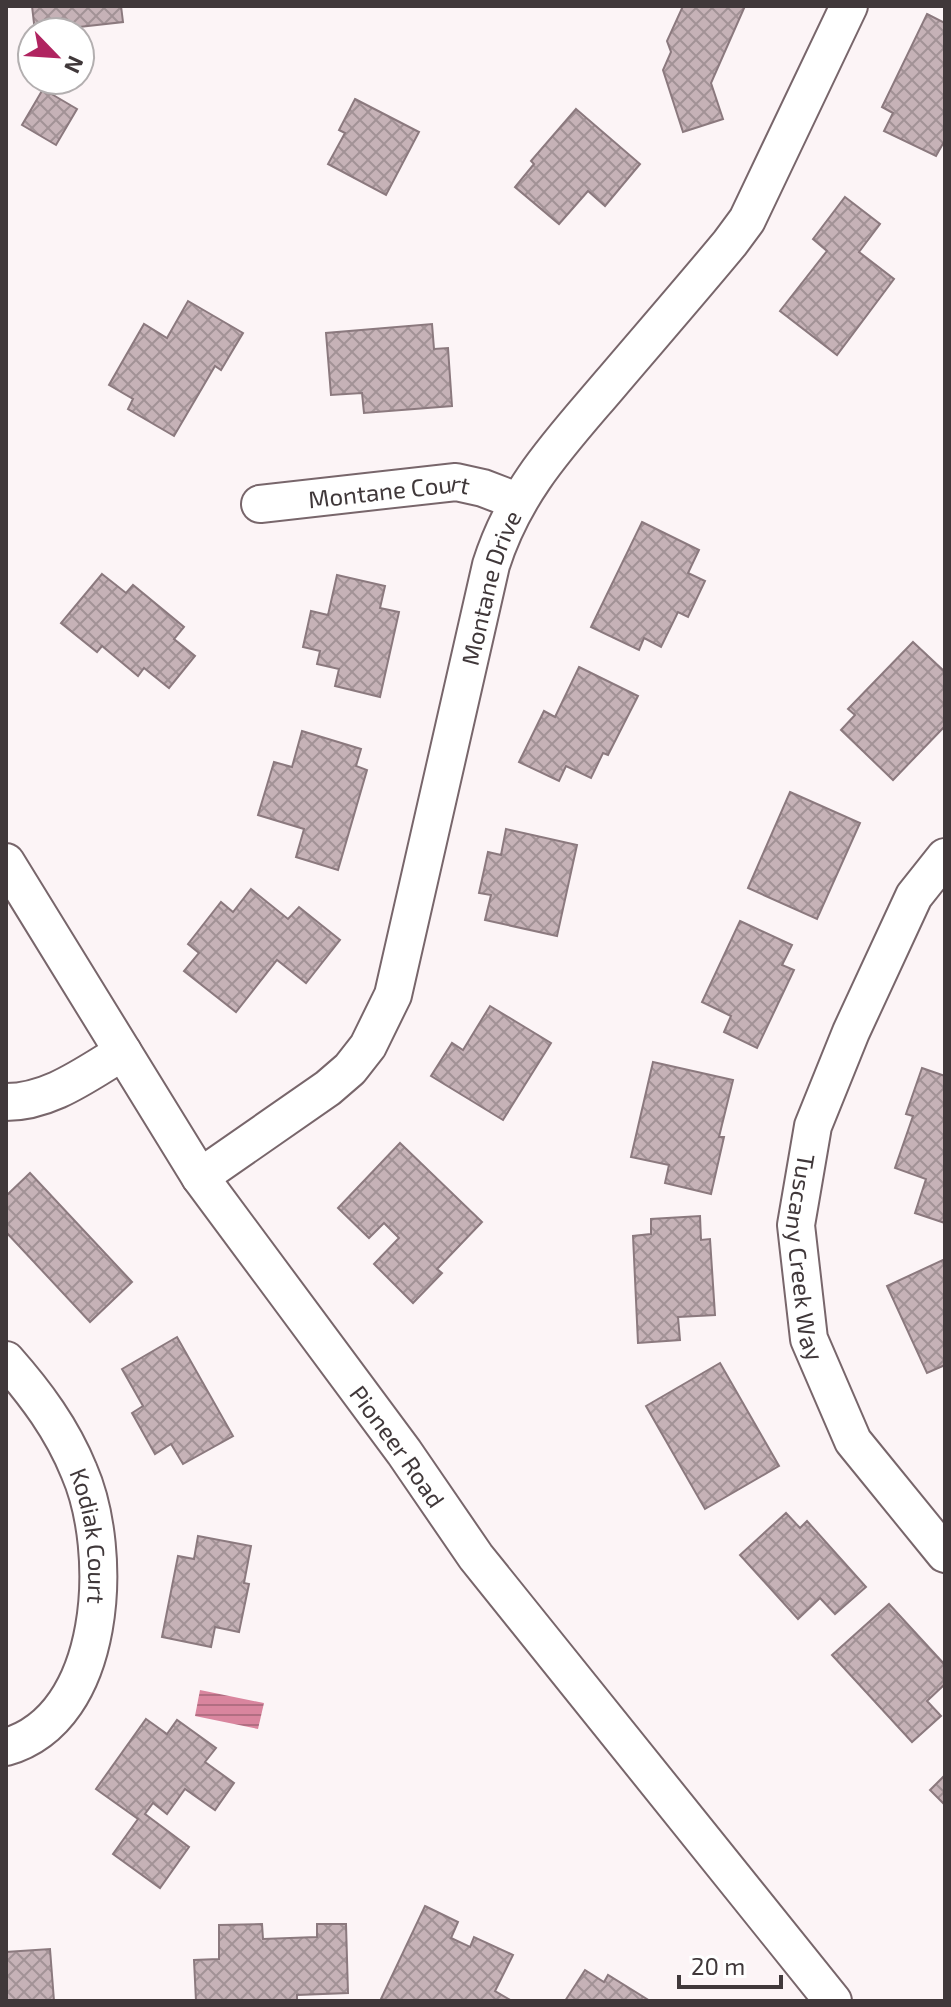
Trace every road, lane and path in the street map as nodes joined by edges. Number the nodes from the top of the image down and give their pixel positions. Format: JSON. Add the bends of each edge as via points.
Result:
{"nodes":[{"id":1,"x":849,"y":6,"type":"edge"},
{"id":2,"x":517,"y":501,"type":"junction"},
{"id":3,"x":260,"y":504,"type":"dead end"},
{"id":4,"x":945,"y":857,"type":"edge"},
{"id":5,"x":6,"y":862,"type":"edge"},
{"id":6,"x":123,"y":1052,"type":"junction"},
{"id":7,"x":6,"y":1102,"type":"edge"},
{"id":8,"x":200,"y":1177,"type":"junction"},
{"id":9,"x":6,"y":1360,"type":"edge"},
{"id":10,"x":945,"y":1554,"type":"edge"},
{"id":11,"x":6,"y":1747,"type":"edge"},
{"id":12,"x":833,"y":2001,"type":"edge"}],
"edges":[{"from":1,"to":2,"type":"street","name":"Montane Drive","via":[[747,220]]},
{"from":2,"to":3,"type":"street","name":"Montane Court","via":[[456,482]]},
{"from":2,"to":8,"type":"street","name":"Montane Drive","via":[[491,565],[393,995],[382,1021],[350,1069],[328,1088]]},
{"from":4,"to":10,"type":"street","name":"Tuscany Creek Way","via":[[914,896],[851,1032],[813,1126],[796,1225],[809,1339],[853,1441]]},
{"from":5,"to":6,"type":"street","name":"Pioneer Road"},
{"from":6,"to":7,"type":"street","via":[[48,1095]]},
{"from":6,"to":8,"type":"street","name":"Pioneer Road"},
{"from":8,"to":12,"type":"street","name":"Pioneer Road","via":[[476,1557]]},
{"from":9,"to":11,"type":"street","name":"Kodiak Court","via":[[59,1429],[81,1474],[99,1570],[89,1651],[72,1695],[37,1733]]}]}
